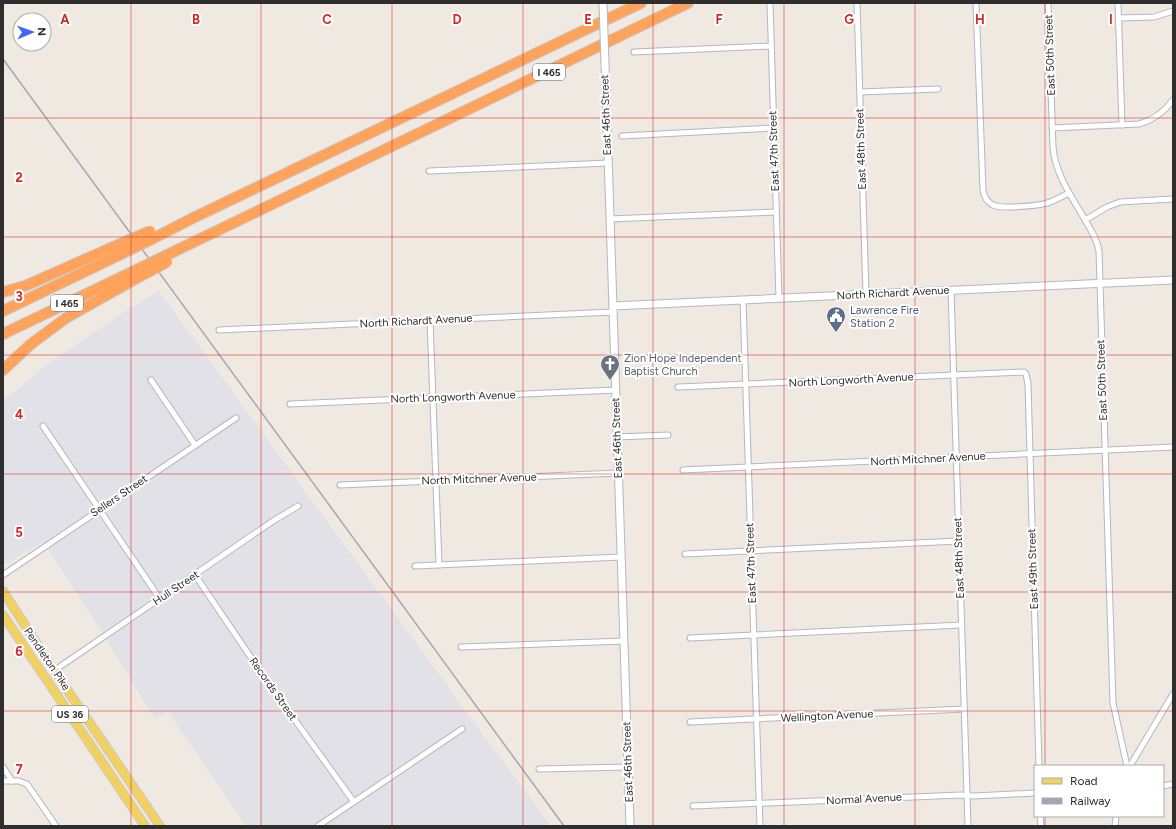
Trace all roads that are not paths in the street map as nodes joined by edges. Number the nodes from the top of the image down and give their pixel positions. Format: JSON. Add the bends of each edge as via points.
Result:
{"nodes":[{"id":1,"x":603,"y":3,"type":"edge"},
{"id":2,"x":641,"y":3,"type":"edge"},
{"id":3,"x":688,"y":3,"type":"edge"},
{"id":4,"x":770,"y":3,"type":"edge"},
{"id":5,"x":857,"y":3,"type":"edge"},
{"id":6,"x":976,"y":3,"type":"edge"},
{"id":7,"x":1048,"y":3,"type":"edge"},
{"id":8,"x":1118,"y":3,"type":"edge"},
{"id":9,"x":1173,"y":11,"type":"edge"},
{"id":10,"x":1118,"y":18,"type":"junction"},
{"id":11,"x":771,"y":46,"type":"junction"},
{"id":12,"x":634,"y":52,"type":"dead end"},
{"id":13,"x":938,"y":89,"type":"dead end"},
{"id":14,"x":860,"y":92,"type":"junction"},
{"id":15,"x":1173,"y":100,"type":"edge"},
{"id":16,"x":1122,"y":126,"type":"junction"},
{"id":17,"x":773,"y":128,"type":"junction"},
{"id":18,"x":1052,"y":128,"type":"junction"},
{"id":19,"x":622,"y":136,"type":"dead end"},
{"id":20,"x":608,"y":163,"type":"junction"},
{"id":21,"x":429,"y":171,"type":"dead end"},
{"id":22,"x":1070,"y":192,"type":"junction"},
{"id":23,"x":1173,"y":199,"type":"edge"},
{"id":24,"x":776,"y":212,"type":"junction"},
{"id":25,"x":610,"y":219,"type":"junction"},
{"id":26,"x":1085,"y":220,"type":"junction"},
{"id":27,"x":116,"y":251,"type":"junction"},
{"id":28,"x":134,"y":275,"type":"junction"},
{"id":29,"x":1173,"y":280,"type":"edge"},
{"id":30,"x":1099,"y":283,"type":"junction"},
{"id":31,"x":951,"y":290,"type":"junction"},
{"id":32,"x":3,"y":292,"type":"edge"},
{"id":33,"x":866,"y":294,"type":"junction"},
{"id":34,"x":778,"y":299,"type":"junction"},
{"id":35,"x":743,"y":300,"type":"junction"},
{"id":36,"x":613,"y":309,"type":"junction"},
{"id":37,"x":3,"y":310,"type":"edge"},
{"id":38,"x":430,"y":320,"type":"junction"},
{"id":39,"x":219,"y":330,"type":"dead end"},
{"id":40,"x":3,"y":334,"type":"edge"},
{"id":41,"x":3,"y":370,"type":"edge"},
{"id":42,"x":1024,"y":372,"type":"joint"},
{"id":43,"x":954,"y":375,"type":"junction"},
{"id":44,"x":151,"y":380,"type":"dead end"},
{"id":45,"x":746,"y":385,"type":"junction"},
{"id":46,"x":678,"y":387,"type":"dead end"},
{"id":47,"x":616,"y":390,"type":"junction"},
{"id":48,"x":433,"y":398,"type":"junction"},
{"id":49,"x":290,"y":404,"type":"dead end"},
{"id":50,"x":236,"y":418,"type":"dead end"},
{"id":51,"x":43,"y":426,"type":"dead end"},
{"id":52,"x":668,"y":435,"type":"dead end"},
{"id":53,"x":617,"y":437,"type":"junction"},
{"id":54,"x":196,"y":445,"type":"junction"},
{"id":55,"x":1173,"y":447,"type":"edge"},
{"id":56,"x":1104,"y":451,"type":"junction"},
{"id":57,"x":1030,"y":454,"type":"junction"},
{"id":58,"x":956,"y":457,"type":"junction"},
{"id":59,"x":748,"y":468,"type":"junction"},
{"id":60,"x":683,"y":470,"type":"dead end"},
{"id":61,"x":618,"y":473,"type":"junction"},
{"id":62,"x":436,"y":481,"type":"junction"},
{"id":63,"x":340,"y":485,"type":"dead end"},
{"id":64,"x":298,"y":506,"type":"dead end"},
{"id":65,"x":100,"y":509,"type":"junction"},
{"id":66,"x":959,"y":541,"type":"junction"},
{"id":67,"x":751,"y":552,"type":"junction"},
{"id":68,"x":685,"y":554,"type":"dead end"},
{"id":69,"x":621,"y":557,"type":"junction"},
{"id":70,"x":439,"y":565,"type":"junction"},
{"id":71,"x":415,"y":566,"type":"dead end"},
{"id":72,"x":195,"y":575,"type":"junction"},
{"id":73,"x":3,"y":576,"type":"edge"},
{"id":74,"x":3,"y":591,"type":"edge"},
{"id":75,"x":160,"y":599,"type":"junction"},
{"id":76,"x":3,"y":615,"type":"edge"},
{"id":77,"x":961,"y":625,"type":"junction"},
{"id":78,"x":754,"y":635,"type":"junction"},
{"id":79,"x":690,"y":638,"type":"dead end"},
{"id":80,"x":624,"y":641,"type":"junction"},
{"id":81,"x":461,"y":647,"type":"dead end"},
{"id":82,"x":54,"y":670,"type":"junction"},
{"id":83,"x":1173,"y":694,"type":"edge"},
{"id":84,"x":964,"y":709,"type":"junction"},
{"id":85,"x":756,"y":719,"type":"junction"},
{"id":86,"x":690,"y":722,"type":"dead end"},
{"id":87,"x":462,"y":729,"type":"dead end"},
{"id":88,"x":1038,"y":765,"type":"edge"},
{"id":89,"x":1128,"y":765,"type":"edge"},
{"id":90,"x":1129,"y":765,"type":"edge"},
{"id":91,"x":3,"y":766,"type":"edge"},
{"id":92,"x":628,"y":767,"type":"junction"},
{"id":93,"x":539,"y":769,"type":"dead end"},
{"id":94,"x":3,"y":781,"type":"edge"},
{"id":95,"x":12,"y":781,"type":"junction"},
{"id":96,"x":1034,"y":794,"type":"edge"},
{"id":97,"x":967,"y":795,"type":"junction"},
{"id":98,"x":354,"y":802,"type":"junction"},
{"id":99,"x":759,"y":804,"type":"junction"},
{"id":100,"x":693,"y":806,"type":"dead end"},
{"id":101,"x":56,"y":826,"type":"edge"},
{"id":102,"x":145,"y":826,"type":"edge"},
{"id":103,"x":160,"y":826,"type":"edge"},
{"id":104,"x":318,"y":826,"type":"edge"},
{"id":105,"x":630,"y":826,"type":"edge"},
{"id":106,"x":760,"y":826,"type":"edge"},
{"id":107,"x":968,"y":826,"type":"edge"}],
"edges":[{"from":1,"to":20,"type":"street","name":"East 46th Street","bridge":true},
{"from":2,"to":27,"type":"highway","number":"I 465","bridge":true,"via":[[192,218]]},
{"from":3,"to":28,"type":"highway","number":"I 465","bridge":true},
{"from":4,"to":11,"type":"street","name":"East 47th Street"},
{"from":5,"to":14,"type":"street","name":"East 48th Street"},
{"from":6,"to":22,"type":"street","via":[[984,197],[999,207],[1039,205]]},
{"from":7,"to":18,"type":"street","name":"East 50th Street"},
{"from":8,"to":10,"type":"street"},
{"from":9,"to":10,"type":"street","via":[[1163,16]]},
{"from":10,"to":16,"type":"street"},
{"from":11,"to":12,"type":"street"},
{"from":11,"to":17,"type":"street","name":"East 47th Street"},
{"from":13,"to":14,"type":"street"},
{"from":14,"to":33,"type":"street","name":"East 48th Street"},
{"from":15,"to":16,"type":"street","via":[[1163,112],[1147,122]]},
{"from":16,"to":18,"type":"street"},
{"from":17,"to":19,"type":"street"},
{"from":17,"to":24,"type":"street","name":"East 47th Street"},
{"from":18,"to":22,"type":"street","name":"East 50th Street","via":[[1055,162]]},
{"from":20,"to":21,"type":"street"},
{"from":20,"to":25,"type":"street","name":"East 46th Street"},
{"from":22,"to":26,"type":"street","name":"East 50th Street"},
{"from":23,"to":26,"type":"street","via":[[1120,202]]},
{"from":24,"to":25,"type":"street"},
{"from":24,"to":34,"type":"street","name":"East 47th Street"},
{"from":25,"to":36,"type":"street","name":"East 46th Street"},
{"from":26,"to":30,"type":"street","name":"East 50th Street","via":[[1098,246]]},
{"from":27,"to":32,"type":"highway"},
{"from":27,"to":37,"type":"highway","number":"I 465"},
{"from":28,"to":40,"type":"highway","number":"I 465"},
{"from":28,"to":41,"type":"highway","via":[[66,318]]},
{"from":29,"to":30,"type":"street","name":"North Richardt Avenue"},
{"from":30,"to":31,"type":"street","name":"North Richardt Avenue"},
{"from":30,"to":56,"type":"street","name":"East 50th Street"},
{"from":31,"to":33,"type":"street","name":"North Richardt Avenue"},
{"from":31,"to":43,"type":"street","name":"East 48th Street"},
{"from":33,"to":34,"type":"street","name":"North Richardt Avenue"},
{"from":34,"to":35,"type":"street","name":"North Richardt Avenue"},
{"from":35,"to":36,"type":"street","name":"North Richardt Avenue"},
{"from":35,"to":45,"type":"street","name":"East 47th Street"},
{"from":36,"to":38,"type":"street","name":"North Richardt Avenue"},
{"from":36,"to":47,"type":"street","name":"East 46th Street"},
{"from":38,"to":39,"type":"street","name":"North Richardt Avenue"},
{"from":38,"to":48,"type":"street"},
{"from":42,"to":43,"type":"street","name":"North Longworth Avenue"},
{"from":42,"to":57,"type":"street","name":"East 49th Street","via":[[1028,384]]},
{"from":43,"to":45,"type":"street","name":"North Longworth Avenue"},
{"from":43,"to":58,"type":"street","name":"East 48th Street"},
{"from":44,"to":54,"type":"street"},
{"from":45,"to":46,"type":"street","name":"North Longworth Avenue"},
{"from":45,"to":59,"type":"street","name":"East 47th Street"},
{"from":47,"to":48,"type":"street","name":"North Longworth Avenue"},
{"from":47,"to":53,"type":"street","name":"East 46th Street"},
{"from":48,"to":49,"type":"street","name":"North Longworth Avenue"},
{"from":48,"to":62,"type":"street"},
{"from":50,"to":54,"type":"street","name":"Sellers Street"},
{"from":51,"to":65,"type":"street"},
{"from":52,"to":53,"type":"street"},
{"from":53,"to":61,"type":"street","name":"East 46th Street"},
{"from":54,"to":65,"type":"street","name":"Sellers Street"},
{"from":55,"to":56,"type":"street","name":"North Mitchner Avenue"},
{"from":56,"to":57,"type":"street","name":"North Mitchner Avenue"},
{"from":56,"to":89,"type":"street","name":"East 50th Street","via":[[1113,703]]},
{"from":57,"to":58,"type":"street","name":"North Mitchner Avenue"},
{"from":57,"to":88,"type":"street","name":"East 49th Street"},
{"from":58,"to":59,"type":"street","name":"North Mitchner Avenue"},
{"from":58,"to":66,"type":"street","name":"East 48th Street"},
{"from":59,"to":60,"type":"street","name":"North Mitchner Avenue"},
{"from":59,"to":67,"type":"street","name":"East 47th Street"},
{"from":61,"to":62,"type":"street","name":"North Mitchner Avenue"},
{"from":61,"to":69,"type":"street","name":"East 46th Street"},
{"from":62,"to":63,"type":"street","name":"North Mitchner Avenue"},
{"from":62,"to":70,"type":"street"},
{"from":64,"to":72,"type":"street","name":"Hull Street"},
{"from":65,"to":73,"type":"street","name":"Sellers Street"},
{"from":65,"to":75,"type":"street"},
{"from":66,"to":67,"type":"street"},
{"from":66,"to":77,"type":"street","name":"East 48th Street"},
{"from":67,"to":68,"type":"street"},
{"from":67,"to":78,"type":"street","name":"East 47th Street"},
{"from":69,"to":70,"type":"street"},
{"from":69,"to":80,"type":"street","name":"East 46th Street"},
{"from":70,"to":71,"type":"street"},
{"from":72,"to":75,"type":"street","name":"Hull Street"},
{"from":72,"to":98,"type":"street","name":"Records Street"},
{"from":74,"to":82,"type":"main road","name":"Pendleton Pike","number":"US 36"},
{"from":75,"to":82,"type":"street","name":"Hull Street"},
{"from":76,"to":102,"type":"main road","name":"Pendleton Pike","number":"US 36"},
{"from":77,"to":78,"type":"street"},
{"from":77,"to":84,"type":"street","name":"East 48th Street"},
{"from":78,"to":79,"type":"street"},
{"from":78,"to":85,"type":"street","name":"East 47th Street"},
{"from":80,"to":81,"type":"street"},
{"from":80,"to":92,"type":"street","name":"East 46th Street"},
{"from":82,"to":103,"type":"main road","name":"Pendleton Pike","number":"US 36"},
{"from":83,"to":90,"type":"street"},
{"from":84,"to":85,"type":"street","name":"Wellington Avenue"},
{"from":84,"to":97,"type":"street","name":"East 48th Street"},
{"from":85,"to":86,"type":"street","name":"Wellington Avenue"},
{"from":85,"to":99,"type":"street","name":"East 47th Street"},
{"from":87,"to":98,"type":"street"},
{"from":91,"to":95,"type":"street"},
{"from":92,"to":93,"type":"street"},
{"from":92,"to":105,"type":"street","name":"East 46th Street"},
{"from":94,"to":95,"type":"street"},
{"from":95,"to":101,"type":"street","via":[[23,782],[29,787]]},
{"from":96,"to":97,"type":"street","name":"Normal Avenue"},
{"from":97,"to":99,"type":"street","name":"Normal Avenue"},
{"from":97,"to":107,"type":"street","name":"East 48th Street"},
{"from":98,"to":104,"type":"street"},
{"from":99,"to":100,"type":"street","name":"Normal Avenue"},
{"from":99,"to":106,"type":"street","name":"East 47th Street"}]}
